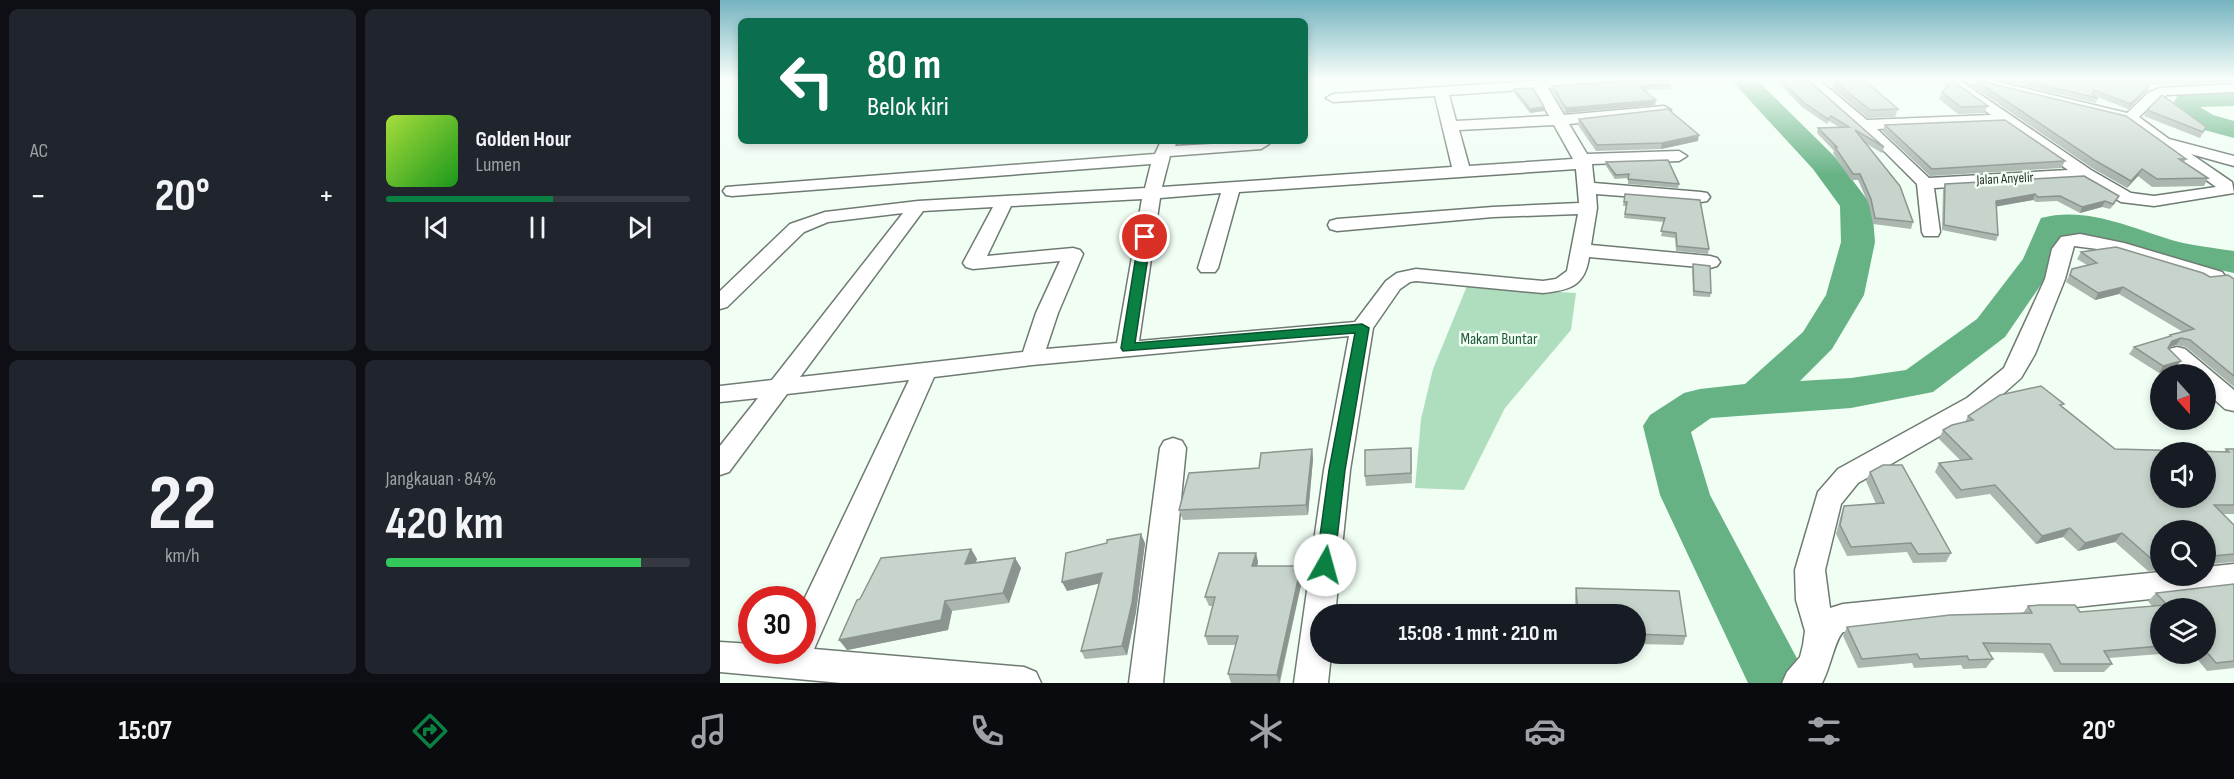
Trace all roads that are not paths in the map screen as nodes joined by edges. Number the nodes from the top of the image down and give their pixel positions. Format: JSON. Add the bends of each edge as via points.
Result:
{"nodes":[{"id":1,"x":1448,"y":112,"type":"edge"},
{"id":2,"x":1556,"y":112,"type":"edge"},
{"id":3,"x":1645,"y":112,"type":"edge"},
{"id":4,"x":1848,"y":112,"type":"edge"},
{"id":5,"x":1998,"y":112,"type":"edge"},
{"id":6,"x":2106,"y":112,"type":"edge"},
{"id":7,"x":2136,"y":112,"type":"edge"},
{"id":8,"x":2130,"y":118,"type":"junction"},
{"id":9,"x":2006,"y":119,"type":"junction"},
{"id":10,"x":1561,"y":120,"type":"junction"},
{"id":11,"x":1864,"y":125,"type":"junction"},
{"id":12,"x":1452,"y":126,"type":"junction"},
{"id":13,"x":2158,"y":140,"type":"junction"},
{"id":14,"x":1261,"y":144,"type":"dead end"},
{"id":15,"x":1165,"y":150,"type":"edge"},
{"id":16,"x":1679,"y":156,"type":"dead end"},
{"id":17,"x":1583,"y":161,"type":"junction"},
{"id":18,"x":2234,"y":161,"type":"edge"},
{"id":19,"x":1462,"y":172,"type":"junction"},
{"id":20,"x":2085,"y":174,"type":"junction"},
{"id":21,"x":2228,"y":180,"type":"edge"},
{"id":22,"x":1925,"y":183,"type":"junction"},
{"id":23,"x":1231,"y":188,"type":"junction"},
{"id":24,"x":1586,"y":188,"type":"junction"},
{"id":25,"x":732,"y":191,"type":"dead end"},
{"id":26,"x":1152,"y":193,"type":"junction"},
{"id":27,"x":1701,"y":197,"type":"dead end"},
{"id":28,"x":1005,"y":201,"type":"junction"},
{"id":29,"x":918,"y":206,"type":"junction"},
{"id":30,"x":1588,"y":208,"type":"junction"},
{"id":31,"x":1337,"y":225,"type":"dead end"},
{"id":32,"x":1931,"y":232,"type":"dead end"},
{"id":33,"x":1581,"y":250,"type":"junction"},
{"id":34,"x":1710,"y":262,"type":"dead end"},
{"id":35,"x":1209,"y":268,"type":"dead end"},
{"id":36,"x":2214,"y":276,"type":"edge"},
{"id":37,"x":720,"y":303,"type":"edge"},
{"id":38,"x":1362,"y":328,"type":"junction"},
{"id":39,"x":1128,"y":348,"type":"junction"},
{"id":40,"x":2177,"y":354,"type":"edge"},
{"id":41,"x":1032,"y":358,"type":"junction"},
{"id":42,"x":2188,"y":364,"type":"edge"},
{"id":43,"x":925,"y":370,"type":"junction"},
{"id":44,"x":778,"y":387,"type":"junction"},
{"id":45,"x":2216,"y":387,"type":"edge"},
{"id":46,"x":720,"y":394,"type":"edge"},
{"id":47,"x":2234,"y":403,"type":"edge"},
{"id":48,"x":1173,"y":448,"type":"dead end"},
{"id":49,"x":720,"y":465,"type":"edge"},
{"id":50,"x":2234,"y":578,"type":"edge"},
{"id":51,"x":816,"y":610,"type":"edge"},
{"id":52,"x":1821,"y":631,"type":"junction"},
{"id":53,"x":816,"y":655,"type":"edge"},
{"id":54,"x":738,"y":656,"type":"edge"},
{"id":55,"x":720,"y":657,"type":"edge"},
{"id":56,"x":1024,"y":683,"type":"edge"},
{"id":57,"x":1146,"y":683,"type":"edge"},
{"id":58,"x":1311,"y":683,"type":"edge"},
{"id":59,"x":1799,"y":683,"type":"edge"}],
"edges":[{"from":1,"to":12,"type":"street"},
{"from":2,"to":10,"type":"street"},
{"from":3,"to":10,"type":"street"},
{"from":4,"to":11,"type":"street"},
{"from":5,"to":9,"type":"street"},
{"from":6,"to":8,"type":"street"},
{"from":7,"to":8,"type":"street"},
{"from":8,"to":13,"type":"street"},
{"from":9,"to":11,"type":"street"},
{"from":9,"to":20,"type":"street"},
{"from":10,"to":12,"type":"street"},
{"from":10,"to":17,"type":"street"},
{"from":11,"to":22,"type":"street"},
{"from":12,"to":19,"type":"street"},
{"from":13,"to":18,"type":"street"},
{"from":13,"to":21,"type":"street"},
{"from":14,"to":15,"type":"street"},
{"from":15,"to":25,"type":"street"},
{"from":15,"to":26,"type":"street"},
{"from":16,"to":17,"type":"street"},
{"from":17,"to":19,"type":"street"},
{"from":17,"to":24,"type":"street"},
{"from":19,"to":23,"type":"street"},
{"from":20,"to":21,"type":"street","via":[[2137,201],[2224,193]]},
{"from":20,"to":22,"type":"street","name":"Jalan Anyelir"},
{"from":22,"to":32,"type":"street"},
{"from":23,"to":26,"type":"street"},
{"from":23,"to":35,"type":"street"},
{"from":24,"to":27,"type":"street"},
{"from":24,"to":30,"type":"street"},
{"from":26,"to":28,"type":"street"},
{"from":26,"to":39,"type":"street"},
{"from":28,"to":29,"type":"street"},
{"from":28,"to":41,"type":"street","via":[[973,263],[1073,254]]},
{"from":29,"to":37,"type":"street","via":[[807,222]]},
{"from":29,"to":44,"type":"street"},
{"from":30,"to":31,"type":"street"},
{"from":30,"to":33,"type":"street"},
{"from":33,"to":34,"type":"street"},
{"from":33,"to":38,"type":"street","via":[[1572,280],[1559,285],[1404,277],[1393,285]]},
{"from":36,"to":52,"type":"street","via":[[2107,244],[2067,241],[2055,279],[2013,373],[1976,404],[1848,476],[1828,500],[1810,570],[1812,600]]},
{"from":38,"to":39,"type":"street"},
{"from":38,"to":58,"type":"street","via":[[1337,470]]},
{"from":39,"to":41,"type":"street"},
{"from":40,"to":42,"type":"street"},
{"from":41,"to":43,"type":"street"},
{"from":43,"to":44,"type":"street"},
{"from":43,"to":51,"type":"street"},
{"from":44,"to":46,"type":"street"},
{"from":44,"to":49,"type":"street"},
{"from":45,"to":47,"type":"street"},
{"from":48,"to":57,"type":"street"},
{"from":50,"to":52,"type":"street","via":[[1876,613],[1843,618]]},
{"from":52,"to":59,"type":"street","via":[[1820,651]]},
{"from":53,"to":56,"type":"street"},
{"from":54,"to":55,"type":"street"}]}
